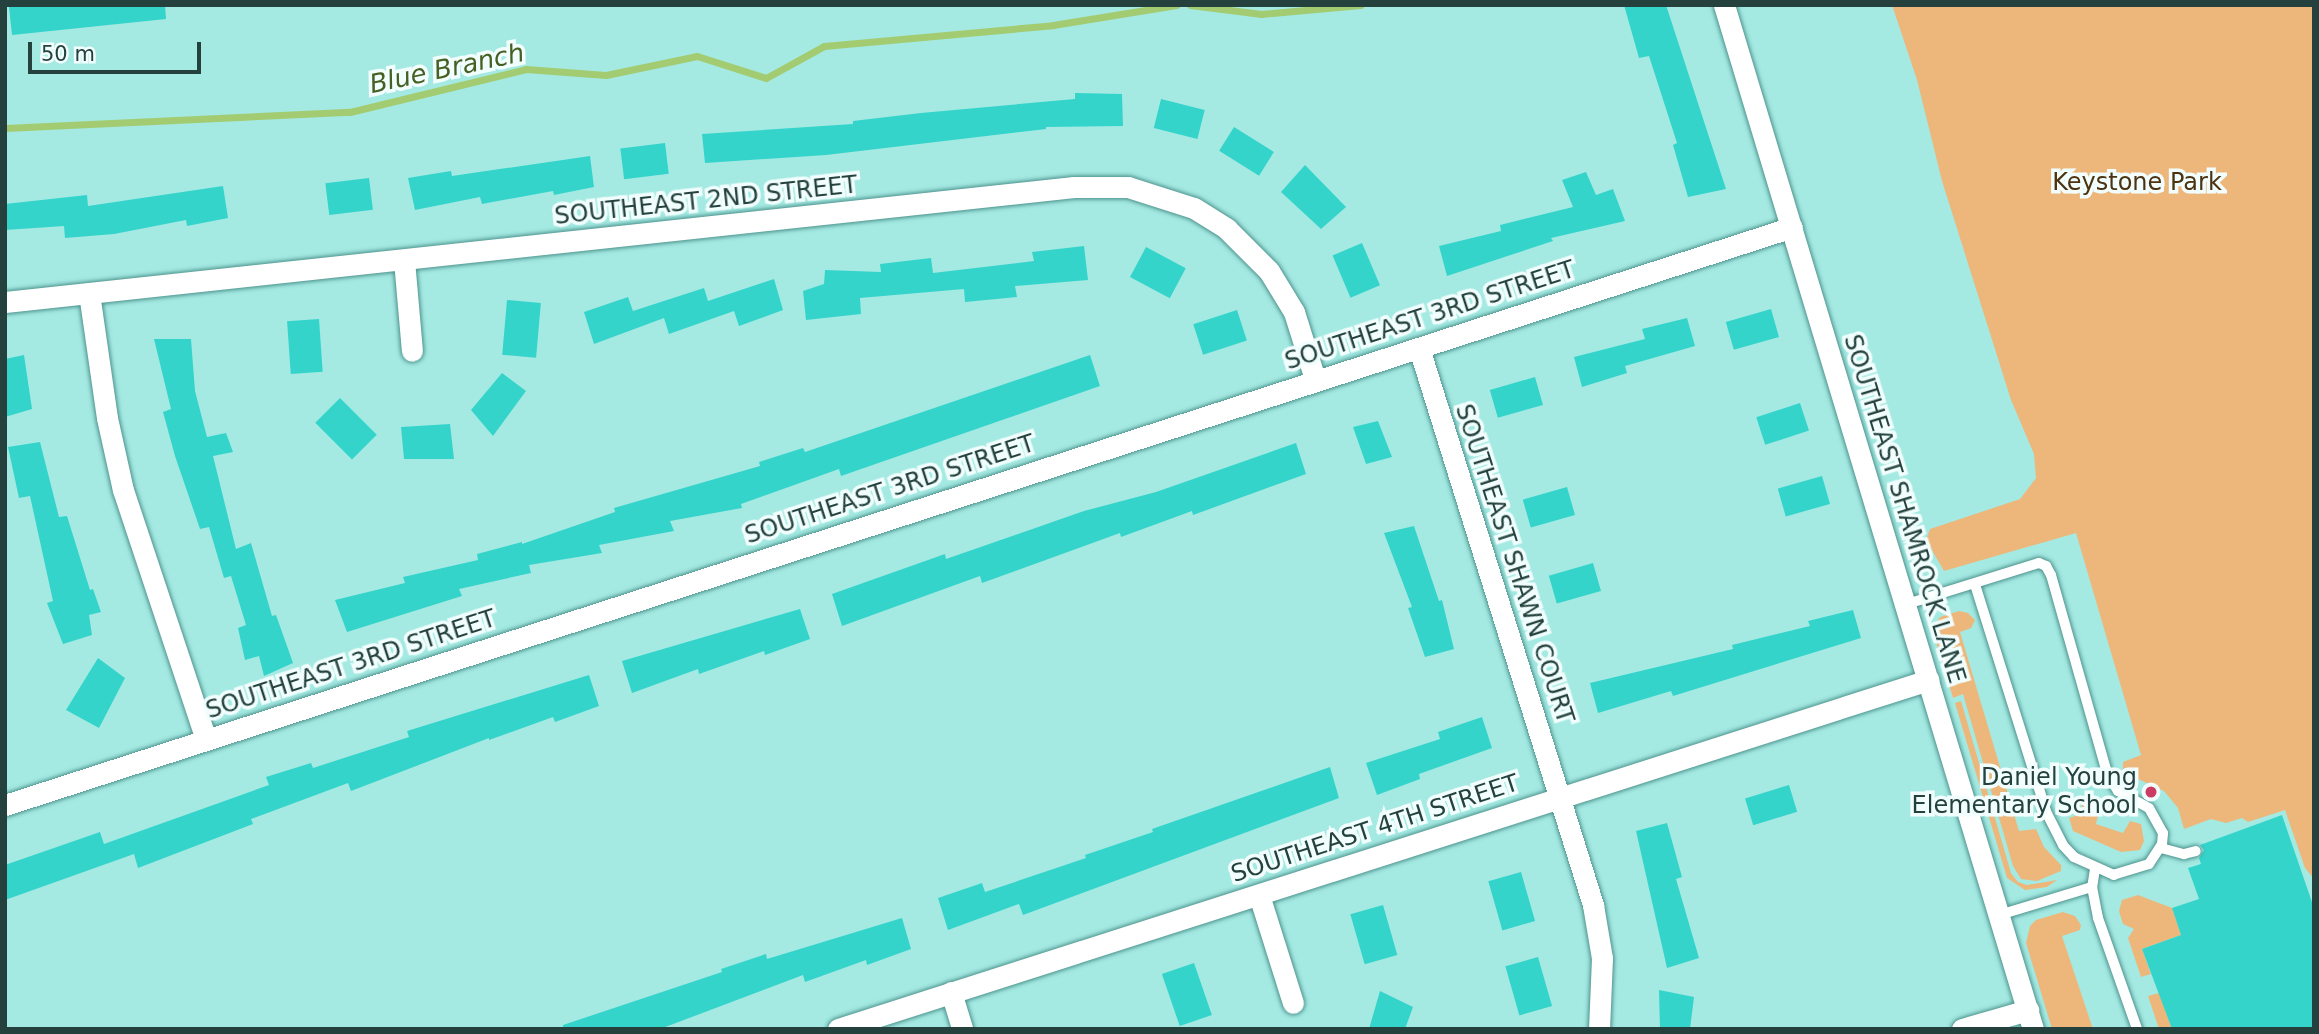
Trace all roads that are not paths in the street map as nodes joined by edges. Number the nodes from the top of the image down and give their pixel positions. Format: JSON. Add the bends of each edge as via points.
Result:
{"nodes":[{"id":1,"x":1724,"y":5,"type":"edge"},
{"id":2,"x":1792,"y":227,"type":"junction"},
{"id":3,"x":404,"y":260,"type":"junction"},
{"id":4,"x":89,"y":293,"type":"junction"},
{"id":5,"x":5,"y":302,"type":"edge"},
{"id":6,"x":1419,"y":348,"type":"junction"},
{"id":7,"x":412,"y":351,"type":"dead end"},
{"id":8,"x":1315,"y":379,"type":"junction"},
{"id":9,"x":1975,"y":584,"type":"junction"},
{"id":10,"x":1907,"y":604,"type":"junction"},
{"id":11,"x":1928,"y":680,"type":"junction"},
{"id":12,"x":206,"y":739,"type":"junction"},
{"id":13,"x":1560,"y":796,"type":"junction"},
{"id":14,"x":5,"y":805,"type":"edge"},
{"id":15,"x":2161,"y":848,"type":"junction"},
{"id":16,"x":2196,"y":851,"type":"dead end"},
{"id":17,"x":2095,"y":869,"type":"junction"},
{"id":18,"x":2092,"y":887,"type":"junction"},
{"id":19,"x":1259,"y":895,"type":"junction"},
{"id":20,"x":1999,"y":915,"type":"junction"},
{"id":21,"x":951,"y":992,"type":"junction"},
{"id":22,"x":1293,"y":1003,"type":"dead end"},
{"id":23,"x":2030,"y":1020,"type":"edge"},
{"id":24,"x":838,"y":1029,"type":"edge"},
{"id":25,"x":962,"y":1029,"type":"edge"},
{"id":26,"x":1599,"y":1029,"type":"edge"},
{"id":27,"x":1962,"y":1029,"type":"edge"},
{"id":28,"x":2137,"y":1029,"type":"edge"}],
"edges":[{"from":1,"to":2,"type":"street","name":"SOUTHEAST SHAMROCK LANE"},
{"from":2,"to":6,"type":"street","name":"SOUTHEAST 3RD STREET"},
{"from":2,"to":10,"type":"street","name":"SOUTHEAST SHAMROCK LANE"},
{"from":3,"to":4,"type":"street","name":"SOUTHEAST 2ND STREET"},
{"from":3,"to":7,"type":"street"},
{"from":3,"to":8,"type":"street","name":"SOUTHEAST 2ND STREET","via":[[1074,187],[1128,187],[1194,208],[1227,229],[1269,271],[1294,312]]},
{"from":4,"to":5,"type":"street","name":"SOUTHEAST 2ND STREET"},
{"from":4,"to":12,"type":"street","via":[[107,418],[123,490]]},
{"from":6,"to":8,"type":"street","name":"SOUTHEAST 3RD STREET"},
{"from":6,"to":13,"type":"street","name":"SOUTHEAST SHAWN COURT"},
{"from":8,"to":12,"type":"street","name":"SOUTHEAST 3RD STREET"},
{"from":9,"to":10,"type":"lane"},
{"from":9,"to":15,"type":"lane","via":[[2039,563],[2046,566],[2107,773],[2118,791],[2148,808],[2157,819],[2163,833]]},
{"from":9,"to":17,"type":"lane","via":[[2046,811],[2063,845],[2074,858]]},
{"from":10,"to":11,"type":"street","name":"SOUTHEAST SHAMROCK LANE"},
{"from":11,"to":13,"type":"street","name":"SOUTHEAST 4TH STREET"},
{"from":11,"to":20,"type":"street","name":"SOUTHEAST SHAMROCK LANE"},
{"from":12,"to":14,"type":"street","name":"SOUTHEAST 3RD STREET"},
{"from":13,"to":19,"type":"street","name":"SOUTHEAST 4TH STREET"},
{"from":13,"to":26,"type":"street","name":"SOUTHEAST SHAWN COURT","via":[[1592,905],[1602,958]]},
{"from":15,"to":16,"type":"lane","via":[[2184,854]]},
{"from":15,"to":17,"type":"lane","via":[[2149,864],[2130,872],[2114,875]]},
{"from":17,"to":18,"type":"lane"},
{"from":18,"to":20,"type":"lane"},
{"from":18,"to":28,"type":"lane","via":[[2098,918]]},
{"from":19,"to":21,"type":"street","name":"SOUTHEAST 4TH STREET"},
{"from":19,"to":22,"type":"street"},
{"from":20,"to":23,"type":"street","name":"SOUTHEAST SHAMROCK LANE"},
{"from":21,"to":24,"type":"street","name":"SOUTHEAST 4TH STREET"},
{"from":21,"to":25,"type":"street"},
{"from":23,"to":27,"type":"street"}]}
